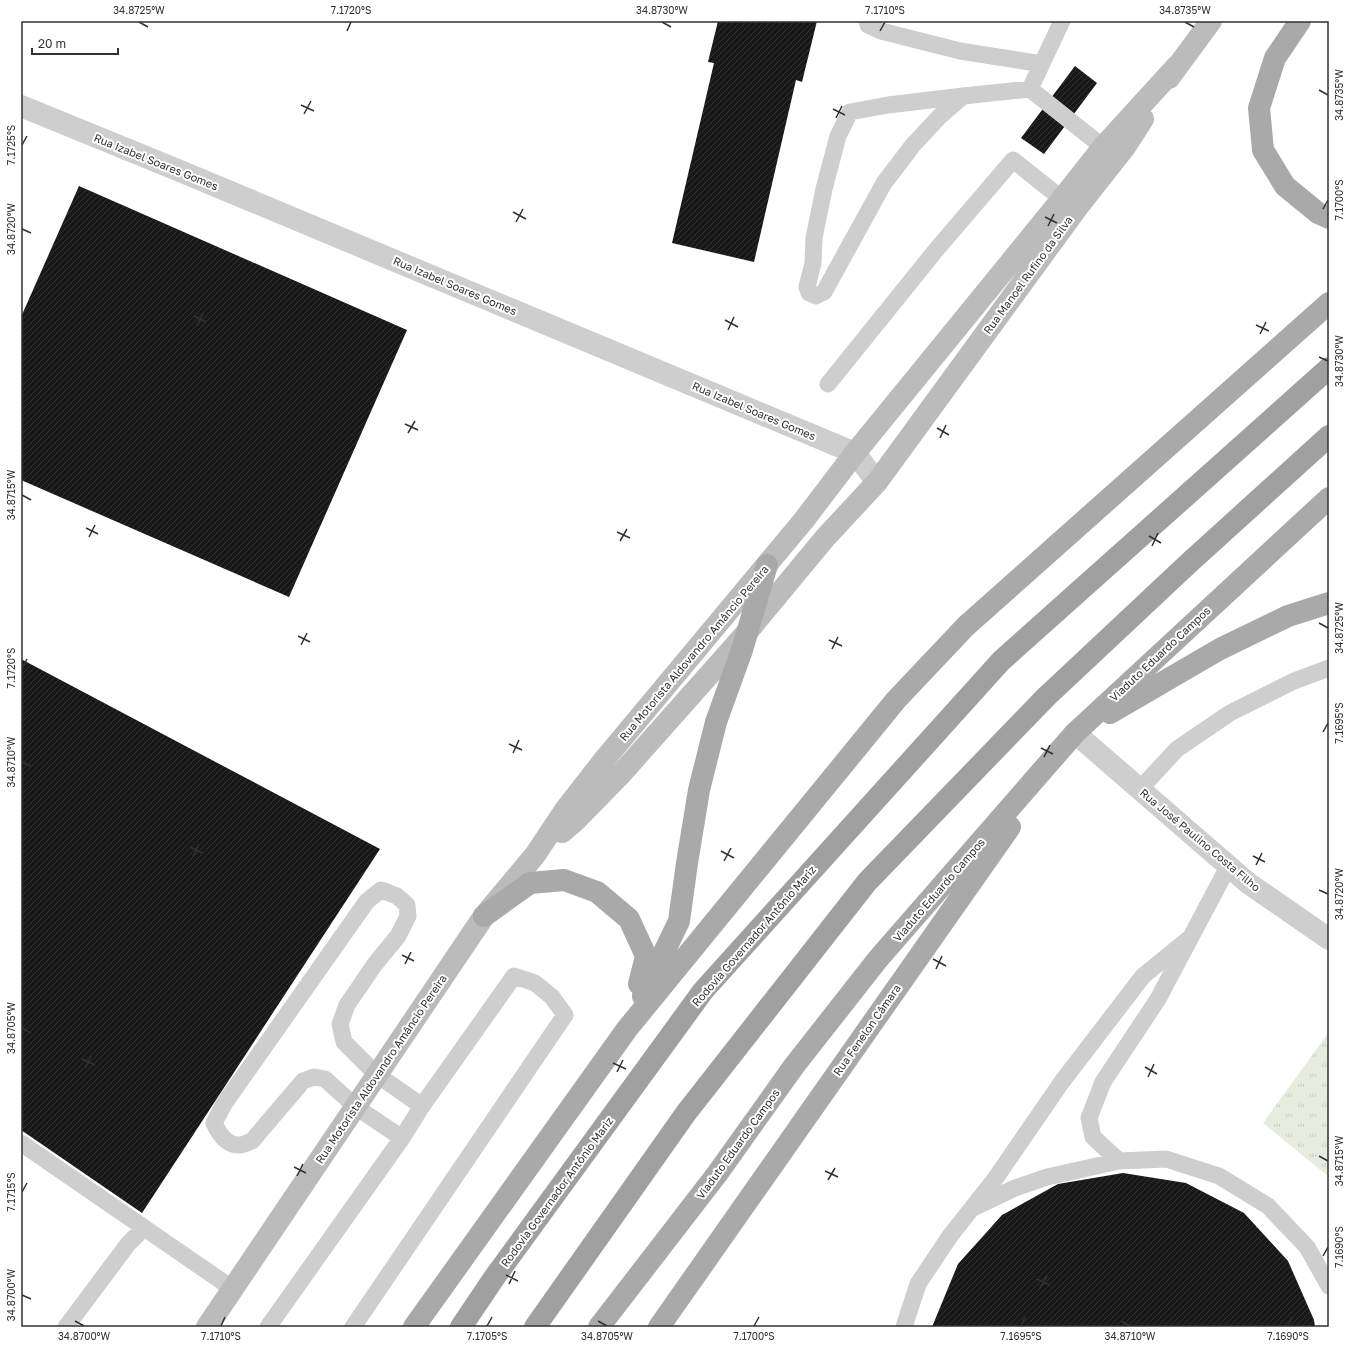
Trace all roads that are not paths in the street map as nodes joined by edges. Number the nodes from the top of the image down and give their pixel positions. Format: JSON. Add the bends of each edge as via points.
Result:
{"nodes":[{"id":1,"x":867,"y":21,"type":"edge"},
{"id":2,"x":1062,"y":21,"type":"edge"},
{"id":3,"x":1211,"y":21,"type":"edge"},
{"id":4,"x":1300,"y":21,"type":"edge"},
{"id":5,"x":1042,"y":64,"type":"junction"},
{"id":6,"x":1177,"y":66,"type":"junction"},
{"id":7,"x":1030,"y":88,"type":"junction"},
{"id":8,"x":963,"y":96,"type":"junction"},
{"id":9,"x":21,"y":106,"type":"edge"},
{"id":10,"x":1103,"y":147,"type":"junction"},
{"id":11,"x":1062,"y":199,"type":"junction"},
{"id":12,"x":1329,"y":218,"type":"edge"},
{"id":13,"x":1329,"y":303,"type":"edge"},
{"id":14,"x":1329,"y":368,"type":"edge"},
{"id":15,"x":828,"y":384,"type":"dead end"},
{"id":16,"x":1329,"y":436,"type":"edge"},
{"id":17,"x":855,"y":453,"type":"junction"},
{"id":18,"x":877,"y":482,"type":"junction"},
{"id":19,"x":1329,"y":498,"type":"edge"},
{"id":20,"x":766,"y":565,"type":"junction"},
{"id":21,"x":1329,"y":603,"type":"edge"},
{"id":22,"x":748,"y":631,"type":"junction"},
{"id":23,"x":1329,"y":668,"type":"edge"},
{"id":24,"x":1075,"y":733,"type":"junction"},
{"id":25,"x":1140,"y":789,"type":"junction"},
{"id":26,"x":535,"y":854,"type":"junction"},
{"id":27,"x":1228,"y":867,"type":"junction"},
{"id":28,"x":484,"y":916,"type":"junction"},
{"id":29,"x":1191,"y":937,"type":"junction"},
{"id":30,"x":1329,"y":939,"type":"edge"},
{"id":31,"x":627,"y":1029,"type":"junction"},
{"id":32,"x":376,"y":1074,"type":"junction"},
{"id":33,"x":422,"y":1106,"type":"junction"},
{"id":34,"x":356,"y":1107,"type":"junction"},
{"id":35,"x":402,"y":1138,"type":"junction"},
{"id":36,"x":21,"y":1142,"type":"edge"},
{"id":37,"x":1119,"y":1161,"type":"junction"},
{"id":38,"x":971,"y":1209,"type":"junction"},
{"id":39,"x":144,"y":1228,"type":"junction"},
{"id":40,"x":1329,"y":1286,"type":"edge"},
{"id":41,"x":232,"y":1289,"type":"junction"},
{"id":42,"x":66,"y":1327,"type":"edge"},
{"id":43,"x":207,"y":1327,"type":"edge"},
{"id":44,"x":268,"y":1327,"type":"edge"},
{"id":45,"x":353,"y":1327,"type":"edge"},
{"id":46,"x":414,"y":1327,"type":"edge"},
{"id":47,"x":461,"y":1327,"type":"edge"},
{"id":48,"x":535,"y":1327,"type":"edge"},
{"id":49,"x":599,"y":1327,"type":"edge"},
{"id":50,"x":659,"y":1327,"type":"edge"},
{"id":51,"x":904,"y":1327,"type":"edge"}],
"edges":[{"from":1,"to":5,"type":"lane","via":[[868,25],[881,31],[960,51]]},
{"from":2,"to":5,"type":"lane"},
{"from":3,"to":6,"type":"main road","name":"Rua Manoel Rufino da Silva"},
{"from":4,"to":12,"type":"main road","via":[[1275,58],[1259,108],[1263,150],[1285,186],[1318,213]]},
{"from":5,"to":7,"type":"lane"},
{"from":6,"to":10,"type":"main road","name":"Rua Manoel Rufino da Silva"},
{"from":6,"to":18,"type":"main road","name":"Rua Manoel Rufino da Silva","via":[[1125,147],[1077,208]]},
{"from":7,"to":8,"type":"lane"},
{"from":7,"to":10,"type":"lane"},
{"from":8,"to":8,"type":"lane","via":[[913,145],[884,183],[824,292],[816,296],[809,293],[807,287],[813,264],[814,238],[824,189],[838,136],[850,112]]},
{"from":9,"to":17,"type":"street","name":"Rua Izabel Soares Gomes"},
{"from":10,"to":11,"type":"main road","name":"Rua Manoel Rufino da Silva"},
{"from":11,"to":15,"type":"lane","via":[[1014,160],[936,250]]},
{"from":11,"to":17,"type":"main road","name":"Rua Manoel Rufino da Silva"},
{"from":13,"to":31,"type":"main road","via":[[966,626],[896,700]]},
{"from":14,"to":47,"type":"highway","name":"Rodovia Governador Antônio Mariz","via":[[1001,660],[703,991],[503,1265]]},
{"from":16,"to":48,"type":"highway","via":[[1046,697],[867,882],[686,1113]]},
{"from":17,"to":18,"type":"street"},
{"from":17,"to":20,"type":"main road","name":"Rua Motorista Aldovandro Amâncio Pereira"},
{"from":18,"to":22,"type":"main road","name":"Rua Motorista Aldovandro Amâncio Pereira","via":[[825,538]]},
{"from":19,"to":24,"type":"main road","name":"Viaduto Eduardo Campos"},
{"from":20,"to":22,"type":"main road"},
{"from":20,"to":26,"type":"main road","name":"Rua Motorista Aldovandro Amâncio Pereira","via":[[604,760]]},
{"from":21,"to":24,"type":"main road","via":[[1288,616],[1220,649]]},
{"from":22,"to":26,"type":"main road","name":"Rua Motorista Aldovandro Amâncio Pereira","via":[[621,774],[575,821]]},
{"from":22,"to":31,"type":"main road","via":[[716,722],[699,790],[679,921]]},
{"from":23,"to":25,"type":"lane","via":[[1294,680],[1230,713],[1177,750]]},
{"from":24,"to":25,"type":"street","name":"Rua José Paulino Costa Filho"},
{"from":24,"to":49,"type":"main road","name":"Viaduto Eduardo Campos","via":[[878,959],[794,1066],[717,1174]]},
{"from":24,"to":50,"type":"main road","name":"Rua Fenelon Câmara"},
{"from":25,"to":27,"type":"street","name":"Rua José Paulino Costa Filho"},
{"from":26,"to":28,"type":"main road","name":"Rua Motorista Aldovandro Amâncio Pereira"},
{"from":27,"to":29,"type":"lane"},
{"from":27,"to":30,"type":"street","name":"Rua José Paulino Costa Filho"},
{"from":28,"to":31,"type":"main road","via":[[530,882],[564,880],[597,892],[629,919],[646,956]]},
{"from":28,"to":32,"type":"main road","name":"Rua Motorista Aldovandro Amâncio Pereira"},
{"from":29,"to":37,"type":"lane","via":[[1158,999],[1103,1082],[1089,1118],[1093,1137]]},
{"from":29,"to":38,"type":"lane","via":[[1143,976],[1061,1083],[995,1179]]},
{"from":31,"to":46,"type":"main road"},
{"from":32,"to":33,"type":"lane"},
{"from":32,"to":34,"type":"main road","name":"Rua Motorista Aldovandro Amâncio Pereira"},
{"from":32,"to":34,"type":"lane","via":[[344,1042],[340,1024],[347,1005],[398,936],[408,916],[407,905],[397,896],[381,890],[367,901],[224,1104],[214,1123],[219,1134],[227,1142],[240,1146],[252,1141],[303,1081],[314,1077],[325,1079]]},
{"from":33,"to":35,"type":"lane"},
{"from":33,"to":45,"type":"lane","via":[[514,976],[536,983],[552,997],[565,1015]]},
{"from":34,"to":35,"type":"lane"},
{"from":34,"to":41,"type":"main road","name":"Rua Motorista Aldovandro Amâncio Pereira"},
{"from":35,"to":44,"type":"lane"},
{"from":36,"to":39,"type":"lane"},
{"from":37,"to":38,"type":"lane","via":[[1047,1177],[1015,1188]]},
{"from":37,"to":40,"type":"lane","via":[[1166,1159],[1220,1176],[1268,1206],[1307,1247]]},
{"from":38,"to":51,"type":"lane","via":[[918,1284]]},
{"from":39,"to":41,"type":"lane"},
{"from":39,"to":42,"type":"lane","via":[[128,1244]]},
{"from":41,"to":43,"type":"main road","name":"Rua Motorista Aldovandro Amâncio Pereira"}]}
